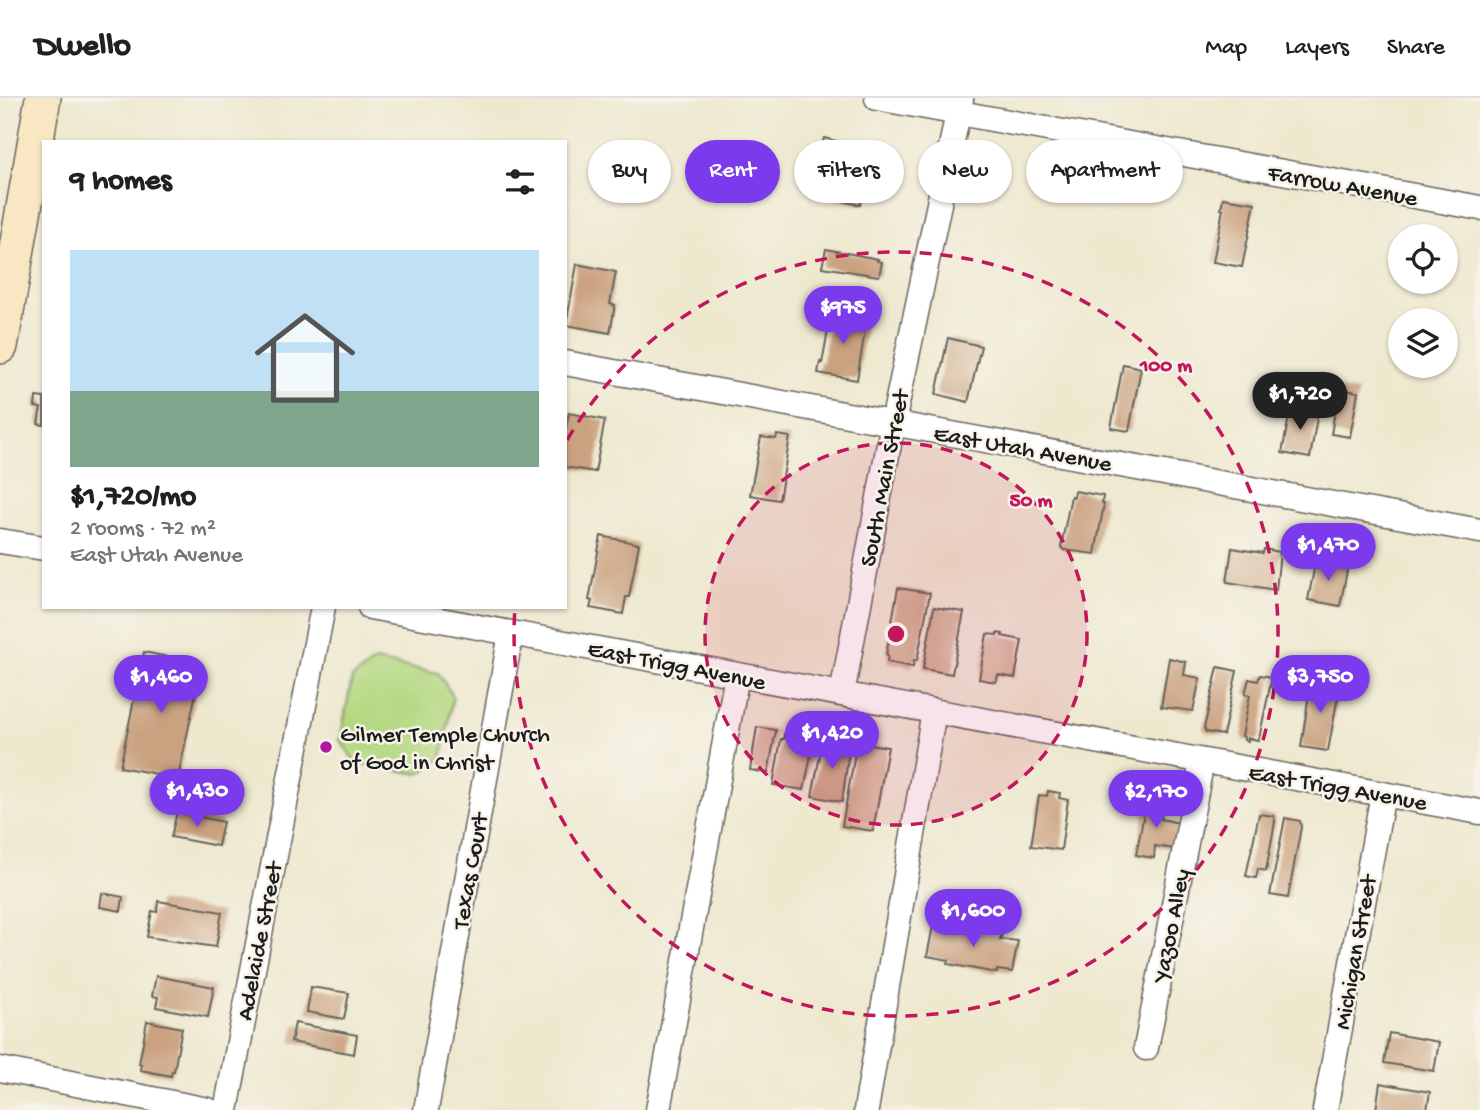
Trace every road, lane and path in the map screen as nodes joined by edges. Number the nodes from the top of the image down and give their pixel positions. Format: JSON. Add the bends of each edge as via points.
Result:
{"nodes":[{"id":1,"x":43,"y":98,"type":"edge"},
{"id":2,"x":877,"y":98,"type":"edge"},
{"id":3,"x":959,"y":106,"type":"edge"},
{"id":4,"x":1480,"y":208,"type":"edge"},
{"id":5,"x":0,"y":346,"type":"edge"},
{"id":6,"x":567,"y":363,"type":"edge"},
{"id":7,"x":893,"y":423,"type":"junction"},
{"id":8,"x":1480,"y":531,"type":"edge"},
{"id":9,"x":0,"y":541,"type":"edge"},
{"id":10,"x":42,"y":548,"type":"edge"},
{"id":11,"x":323,"y":609,"type":"edge"},
{"id":12,"x":381,"y":609,"type":"edge"},
{"id":13,"x":511,"y":633,"type":"junction"},
{"id":14,"x":737,"y":675,"type":"junction"},
{"id":15,"x":842,"y":694,"type":"junction"},
{"id":16,"x":934,"y":711,"type":"junction"},
{"id":17,"x":1202,"y":761,"type":"junction"},
{"id":18,"x":1383,"y":794,"type":"junction"},
{"id":19,"x":1480,"y":812,"type":"edge"},
{"id":20,"x":1146,"y":1048,"type":"dead end"},
{"id":21,"x":0,"y":1069,"type":"edge"},
{"id":22,"x":208,"y":1110,"type":"edge"},
{"id":23,"x":226,"y":1110,"type":"edge"},
{"id":24,"x":426,"y":1110,"type":"edge"},
{"id":25,"x":658,"y":1110,"type":"edge"},
{"id":26,"x":866,"y":1110,"type":"edge"},
{"id":27,"x":1325,"y":1110,"type":"edge"}],
"edges":[{"from":1,"to":5,"type":"main road"},
{"from":2,"to":3,"type":"street","name":"Farrow Avenue"},
{"from":3,"to":4,"type":"street","name":"Farrow Avenue"},
{"from":3,"to":7,"type":"street","name":"South Main Street"},
{"from":6,"to":7,"type":"street","name":"East Utah Avenue"},
{"from":7,"to":8,"type":"street","name":"East Utah Avenue"},
{"from":7,"to":15,"type":"street","name":"South Main Street"},
{"from":9,"to":10,"type":"street"},
{"from":11,"to":23,"type":"street","name":"Adelaide Street"},
{"from":12,"to":13,"type":"street","name":"East Trigg Avenue"},
{"from":13,"to":14,"type":"street","name":"East Trigg Avenue"},
{"from":13,"to":24,"type":"street","name":"Texas Court"},
{"from":14,"to":15,"type":"street","name":"East Trigg Avenue"},
{"from":14,"to":25,"type":"street"},
{"from":15,"to":16,"type":"street","name":"East Trigg Avenue"},
{"from":16,"to":17,"type":"street","name":"East Trigg Avenue"},
{"from":16,"to":26,"type":"street"},
{"from":17,"to":18,"type":"street","name":"East Trigg Avenue"},
{"from":17,"to":20,"type":"street","name":"Yazoo Alley"},
{"from":18,"to":19,"type":"street","name":"East Trigg Avenue"},
{"from":18,"to":27,"type":"street","name":"Michigan Street"},
{"from":21,"to":22,"type":"street"}]}
